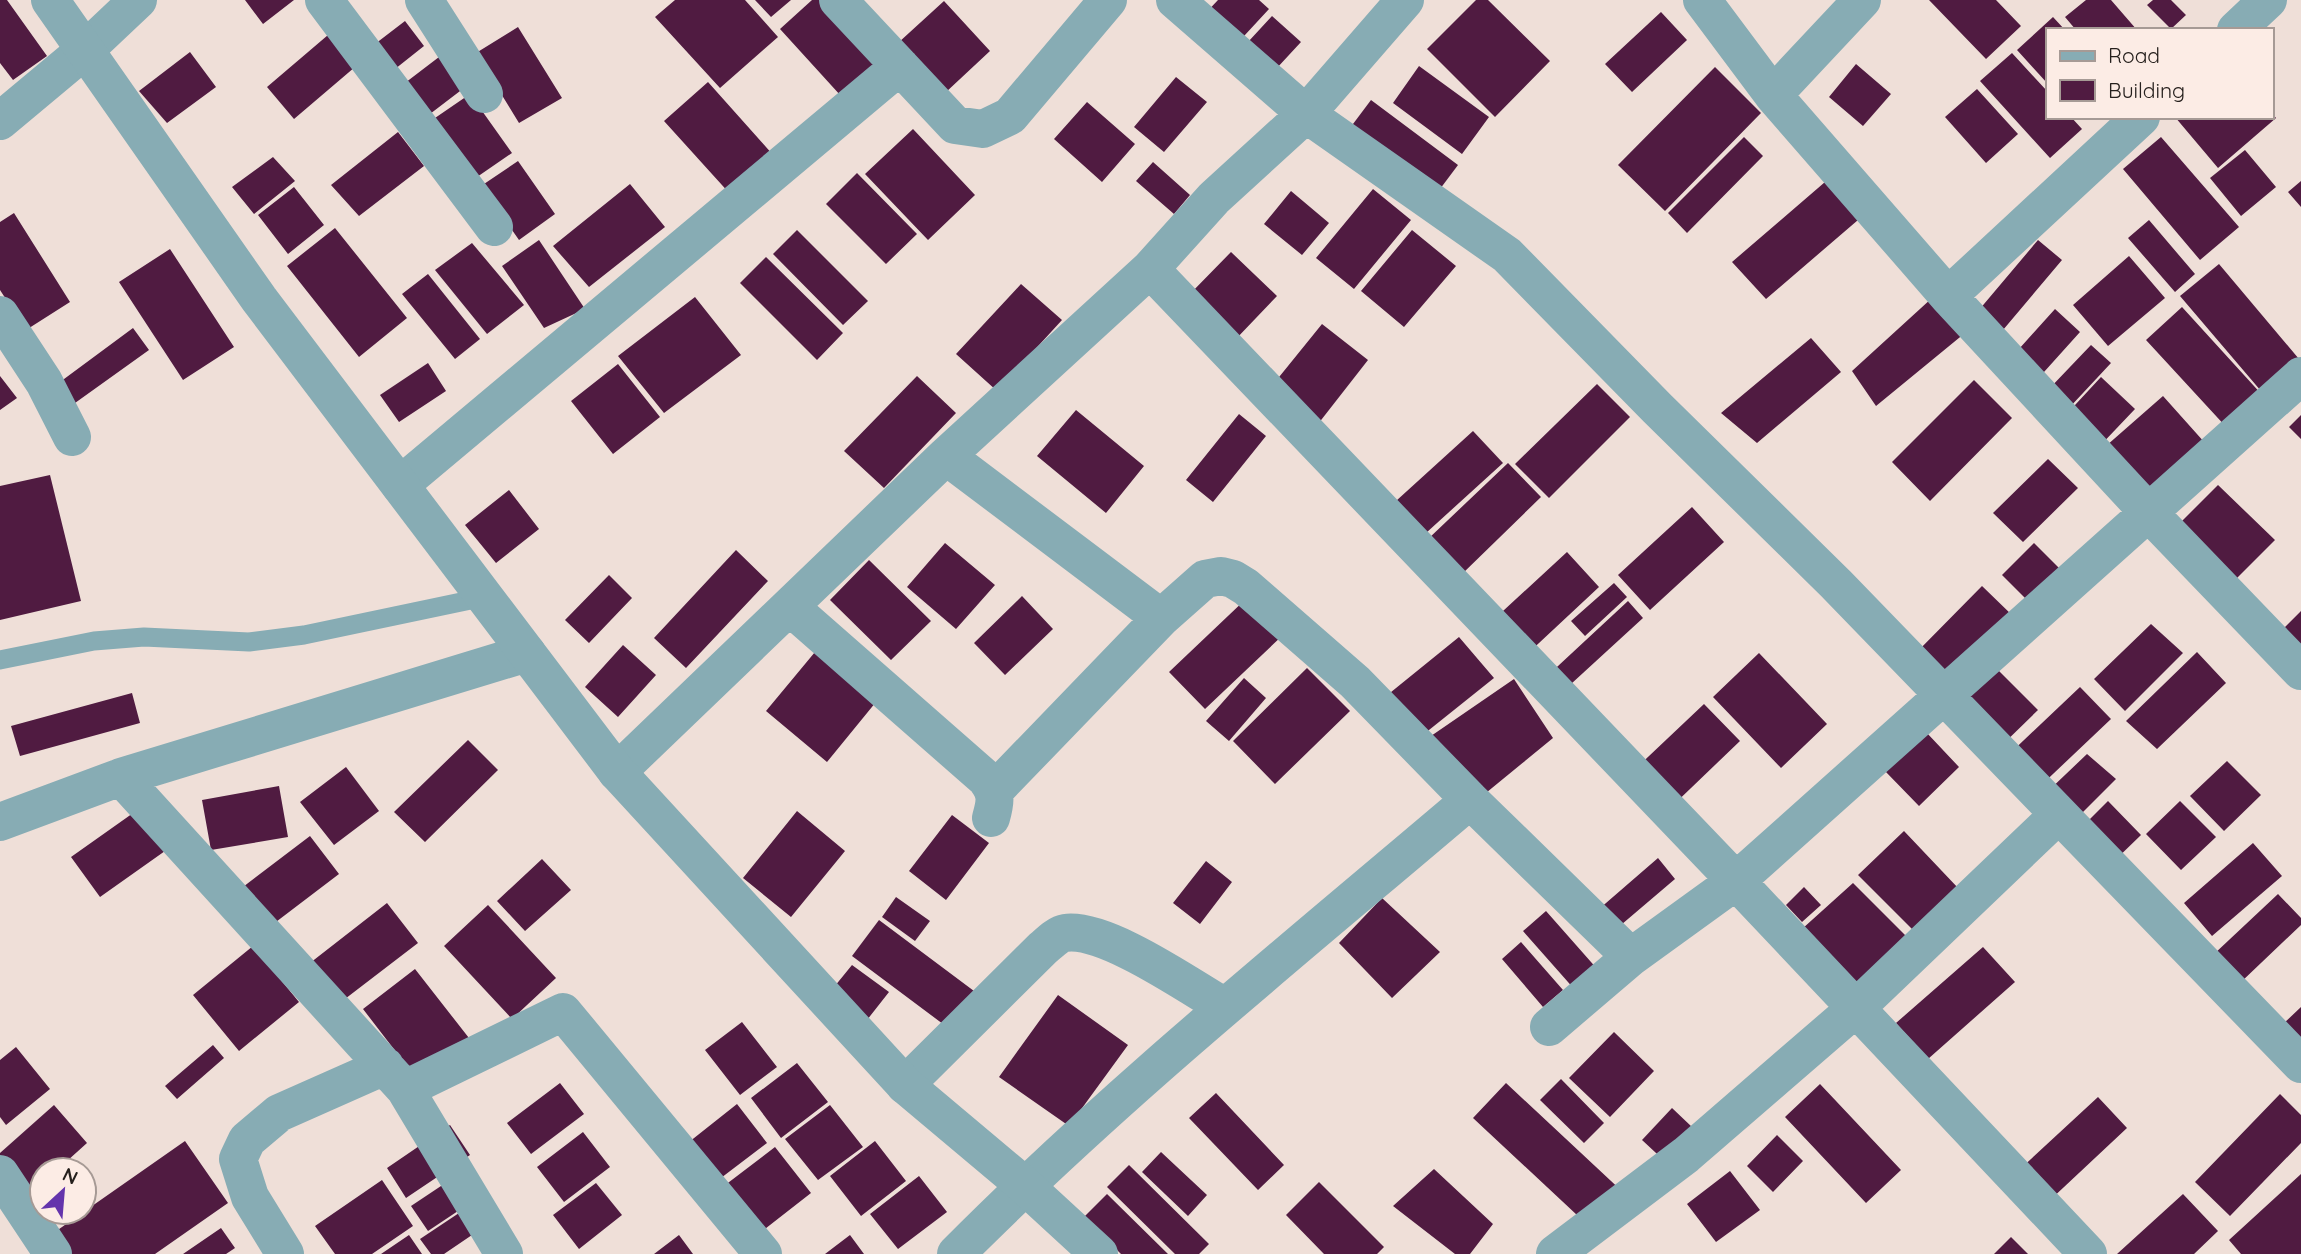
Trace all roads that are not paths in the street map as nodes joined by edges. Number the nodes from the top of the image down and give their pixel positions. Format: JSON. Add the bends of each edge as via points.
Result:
{"nodes":[{"id":1,"x":50,"y":0,"type":"edge"},
{"id":2,"x":138,"y":0,"type":"edge"},
{"id":3,"x":324,"y":0,"type":"edge"},
{"id":4,"x":424,"y":0,"type":"edge"},
{"id":5,"x":838,"y":0,"type":"edge"},
{"id":6,"x":1108,"y":0,"type":"edge"},
{"id":7,"x":1175,"y":0,"type":"edge"},
{"id":8,"x":1405,"y":0,"type":"edge"},
{"id":9,"x":1702,"y":0,"type":"edge"},
{"id":10,"x":1862,"y":0,"type":"edge"},
{"id":11,"x":2268,"y":0,"type":"edge"},
{"id":12,"x":2238,"y":28,"type":"edge"},
{"id":13,"x":85,"y":50,"type":"junction"},
{"id":14,"x":900,"y":66,"type":"junction"},
{"id":15,"x":485,"y":94,"type":"dead end"},
{"id":16,"x":1773,"y":95,"type":"junction"},
{"id":17,"x":1306,"y":114,"type":"junction"},
{"id":18,"x":2139,"y":119,"type":"edge"},
{"id":19,"x":0,"y":121,"type":"edge"},
{"id":20,"x":494,"y":227,"type":"dead end"},
{"id":21,"x":1150,"y":269,"type":"junction"},
{"id":22,"x":1948,"y":296,"type":"junction"},
{"id":23,"x":0,"y":315,"type":"edge"},
{"id":24,"x":2301,"y":376,"type":"edge"},
{"id":25,"x":72,"y":437,"type":"dead end"},
{"id":26,"x":946,"y":456,"type":"junction"},
{"id":27,"x":400,"y":485,"type":"junction"},
{"id":28,"x":2149,"y":513,"type":"junction"},
{"id":29,"x":485,"y":597,"type":"junction"},
{"id":30,"x":790,"y":607,"type":"junction"},
{"id":31,"x":1161,"y":618,"type":"junction"},
{"id":32,"x":527,"y":653,"type":"junction"},
{"id":33,"x":0,"y":660,"type":"edge"},
{"id":34,"x":2301,"y":671,"type":"edge"},
{"id":35,"x":1943,"y":694,"type":"junction"},
{"id":36,"x":617,"y":772,"type":"junction"},
{"id":37,"x":121,"y":777,"type":"junction"},
{"id":38,"x":1470,"y":800,"type":"junction"},
{"id":39,"x":2058,"y":815,"type":"junction"},
{"id":40,"x":0,"y":822,"type":"edge"},
{"id":41,"x":1736,"y":881,"type":"junction"},
{"id":42,"x":1631,"y":957,"type":"junction"},
{"id":43,"x":1226,"y":1007,"type":"junction"},
{"id":44,"x":1856,"y":1008,"type":"junction"},
{"id":45,"x":1549,"y":1027,"type":"dead end"},
{"id":46,"x":2301,"y":1064,"type":"edge"},
{"id":47,"x":395,"y":1078,"type":"junction"},
{"id":48,"x":905,"y":1085,"type":"junction"},
{"id":49,"x":0,"y":1174,"type":"edge"},
{"id":50,"x":1024,"y":1185,"type":"junction"},
{"id":51,"x":53,"y":1254,"type":"edge"},
{"id":52,"x":285,"y":1254,"type":"edge"},
{"id":53,"x":504,"y":1254,"type":"edge"},
{"id":54,"x":763,"y":1254,"type":"edge"},
{"id":55,"x":956,"y":1254,"type":"edge"},
{"id":56,"x":1099,"y":1254,"type":"edge"},
{"id":57,"x":1555,"y":1254,"type":"edge"},
{"id":58,"x":2088,"y":1254,"type":"edge"}],
"edges":[{"from":1,"to":13,"type":"street"},
{"from":2,"to":13,"type":"street"},
{"from":3,"to":20,"type":"street"},
{"from":4,"to":15,"type":"street"},
{"from":5,"to":14,"type":"street"},
{"from":6,"to":14,"type":"street","via":[[1010,116],[983,129],[955,125]]},
{"from":7,"to":17,"type":"street"},
{"from":8,"to":17,"type":"street"},
{"from":9,"to":16,"type":"street"},
{"from":10,"to":16,"type":"street"},
{"from":11,"to":12,"type":"street"},
{"from":13,"to":19,"type":"street"},
{"from":13,"to":27,"type":"street","via":[[259,299]]},
{"from":14,"to":27,"type":"street"},
{"from":16,"to":22,"type":"street"},
{"from":17,"to":21,"type":"street","via":[[1214,198]]},
{"from":17,"to":35,"type":"street","via":[[1507,255]]},
{"from":18,"to":22,"type":"street"},
{"from":21,"to":26,"type":"street"},
{"from":21,"to":41,"type":"street"},
{"from":22,"to":28,"type":"street"},
{"from":23,"to":25,"type":"street","via":[[44,382]]},
{"from":24,"to":28,"type":"street"},
{"from":26,"to":30,"type":"street"},
{"from":26,"to":31,"type":"street"},
{"from":27,"to":29,"type":"street"},
{"from":28,"to":34,"type":"street"},
{"from":28,"to":35,"type":"street"},
{"from":29,"to":32,"type":"street"},
{"from":29,"to":33,"type":"lane","via":[[304,635],[249,642],[144,637],[94,641]]},
{"from":30,"to":31,"type":"street","via":[[985,778],[993,804]]},
{"from":30,"to":36,"type":"street"},
{"from":31,"to":38,"type":"street","via":[[1205,579],[1233,579],[1356,682]]},
{"from":32,"to":36,"type":"street"},
{"from":32,"to":37,"type":"street"},
{"from":35,"to":39,"type":"street"},
{"from":35,"to":41,"type":"street"},
{"from":36,"to":48,"type":"street"},
{"from":37,"to":40,"type":"street"},
{"from":37,"to":47,"type":"street"},
{"from":38,"to":42,"type":"street"},
{"from":38,"to":43,"type":"street"},
{"from":39,"to":44,"type":"street"},
{"from":39,"to":46,"type":"street"},
{"from":41,"to":42,"type":"street"},
{"from":41,"to":44,"type":"street"},
{"from":42,"to":45,"type":"street"},
{"from":43,"to":48,"type":"street","via":[[1111,940],[1063,933]]},
{"from":43,"to":50,"type":"street"},
{"from":44,"to":57,"type":"street","via":[[1686,1155]]},
{"from":44,"to":58,"type":"street"},
{"from":47,"to":52,"type":"street","via":[[279,1113],[247,1140],[238,1159],[250,1197]]},
{"from":47,"to":53,"type":"street"},
{"from":47,"to":54,"type":"street","via":[[563,1012]]},
{"from":48,"to":50,"type":"street"},
{"from":49,"to":51,"type":"street"},
{"from":50,"to":55,"type":"street"},
{"from":50,"to":56,"type":"street"}]}
